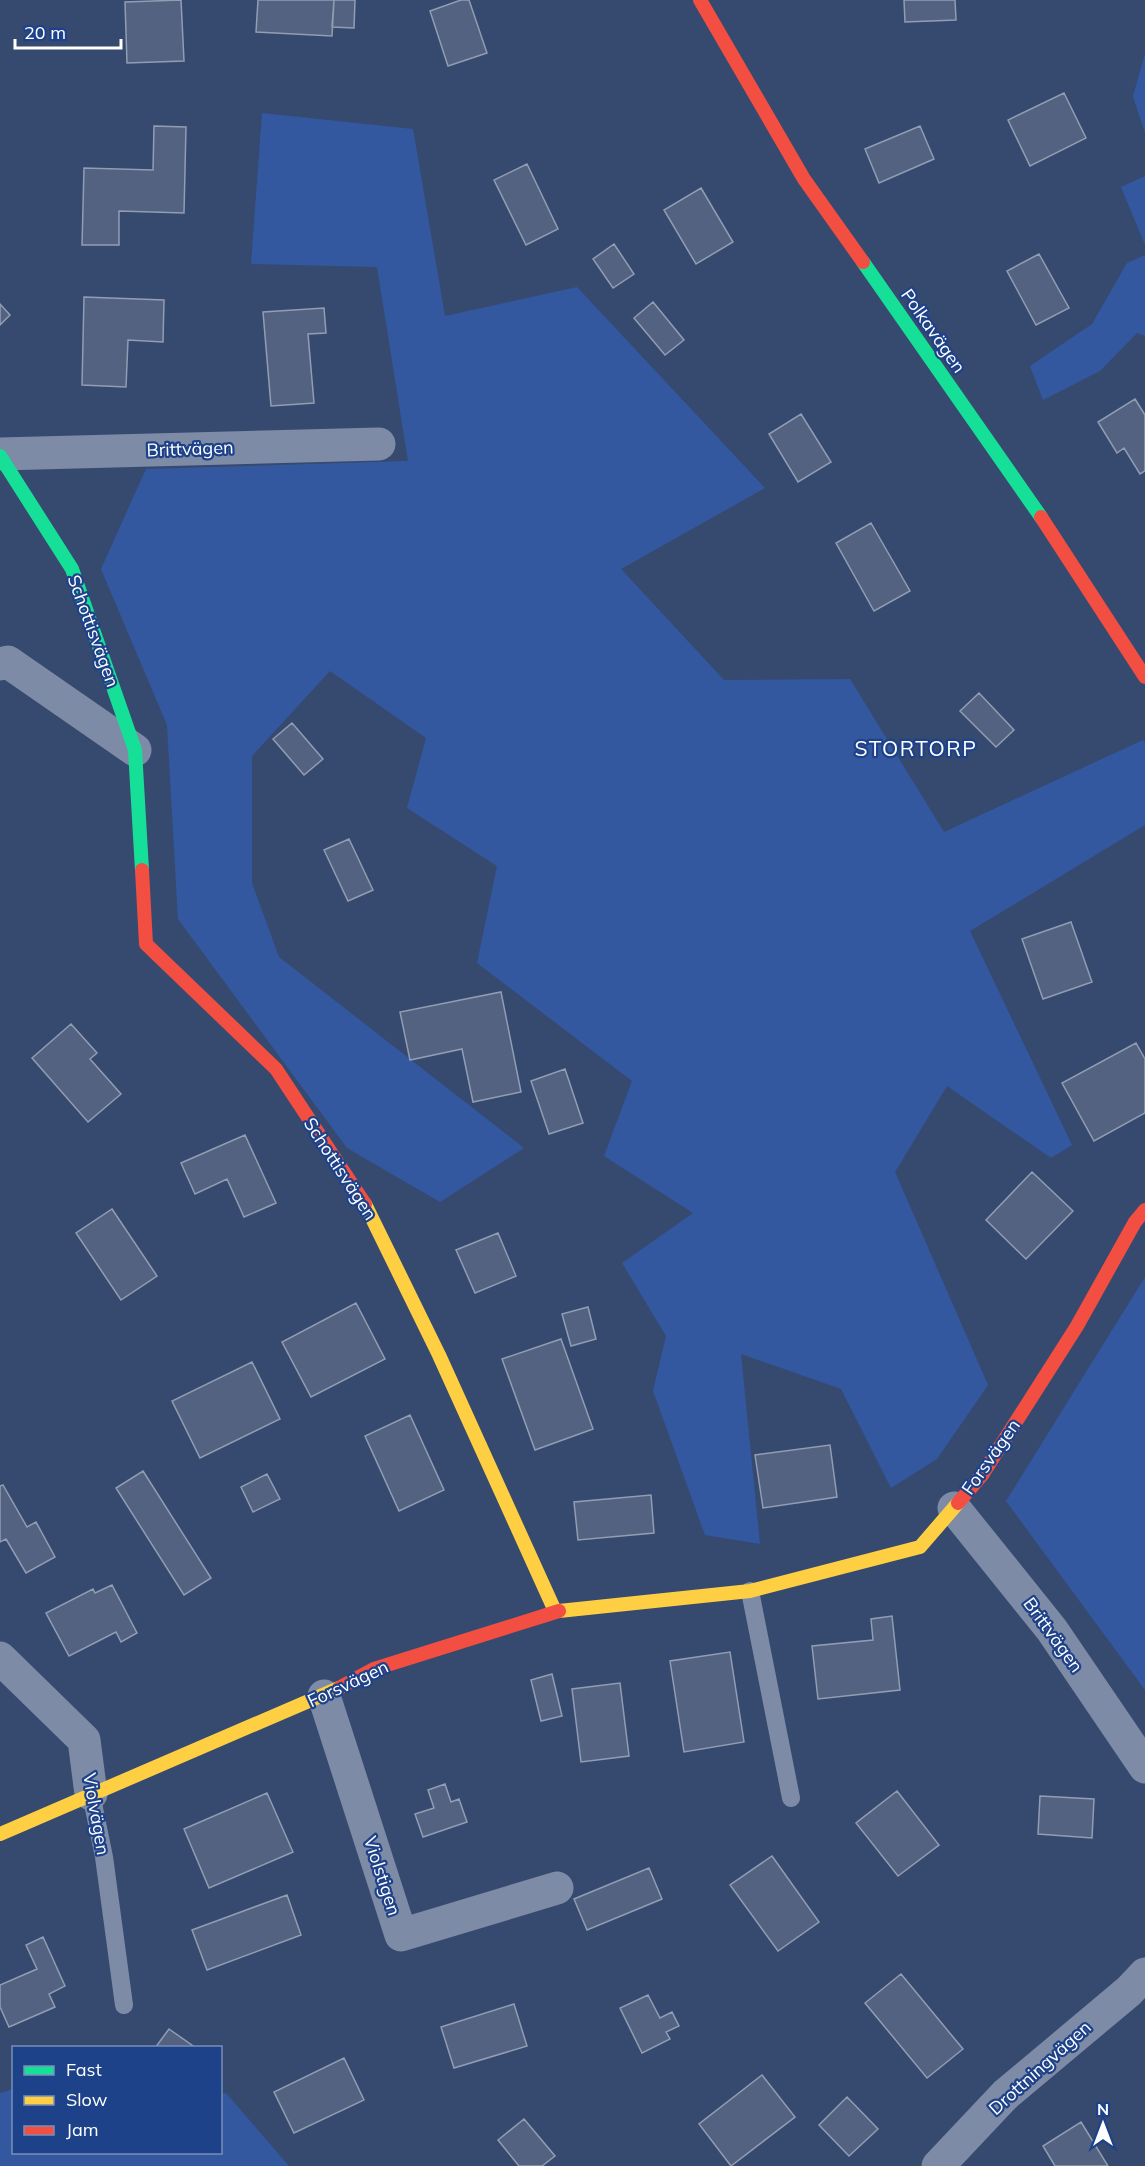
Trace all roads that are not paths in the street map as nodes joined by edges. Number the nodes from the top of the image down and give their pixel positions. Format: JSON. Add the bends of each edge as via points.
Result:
{"nodes":[{"id":1,"x":700,"y":0,"type":"edge"},
{"id":2,"x":379,"y":444,"type":"dead end"},
{"id":3,"x":0,"y":455,"type":"edge"},
{"id":4,"x":0,"y":664,"type":"edge"},
{"id":5,"x":1145,"y":677,"type":"edge"},
{"id":6,"x":135,"y":750,"type":"junction"},
{"id":7,"x":1145,"y":1210,"type":"edge"},
{"id":8,"x":954,"y":1508,"type":"junction"},
{"id":9,"x":750,"y":1591,"type":"junction"},
{"id":10,"x":555,"y":1611,"type":"junction"},
{"id":11,"x":0,"y":1658,"type":"edge"},
{"id":12,"x":324,"y":1696,"type":"junction"},
{"id":13,"x":1145,"y":1767,"type":"edge"},
{"id":14,"x":91,"y":1794,"type":"junction"},
{"id":15,"x":791,"y":1798,"type":"dead end"},
{"id":16,"x":0,"y":1834,"type":"edge"},
{"id":17,"x":557,"y":1888,"type":"dead end"},
{"id":18,"x":1145,"y":1974,"type":"edge"},
{"id":19,"x":124,"y":2005,"type":"dead end"},
{"id":20,"x":938,"y":2166,"type":"edge"}],
"edges":[{"from":1,"to":5,"type":"street","name":"Polkavägen","via":[[804,179],[1017,481]]},
{"from":2,"to":3,"type":"street","name":"Brittvägen"},
{"from":3,"to":6,"type":"street","name":"Schottisvägen","via":[[72,569]]},
{"from":4,"to":6,"type":"street","via":[[8,662]]},
{"from":6,"to":10,"type":"street","name":"Schottisvägen","via":[[146,944],[276,1070],[369,1210]]},
{"from":7,"to":8,"type":"street","name":"Forsvägen","via":[[1134,1222],[1077,1326],[989,1465]]},
{"from":8,"to":9,"type":"street","name":"Forsvägen","via":[[920,1547]]},
{"from":8,"to":13,"type":"street","name":"Brittvägen","via":[[1052,1630]]},
{"from":9,"to":10,"type":"street","name":"Forsvägen"},
{"from":9,"to":15,"type":"lane"},
{"from":10,"to":12,"type":"street","name":"Forsvägen","via":[[374,1669]]},
{"from":11,"to":14,"type":"street","name":"Violvägen","via":[[84,1740]]},
{"from":12,"to":14,"type":"street","name":"Forsvägen"},
{"from":12,"to":17,"type":"street","name":"Violstigen","via":[[401,1935]]},
{"from":14,"to":16,"type":"street","name":"Forsvägen"},
{"from":14,"to":19,"type":"lane","name":"Violvägen","via":[[104,1857]]},
{"from":18,"to":20,"type":"street","name":"Drottningvägen","via":[[1005,2095]]}]}
